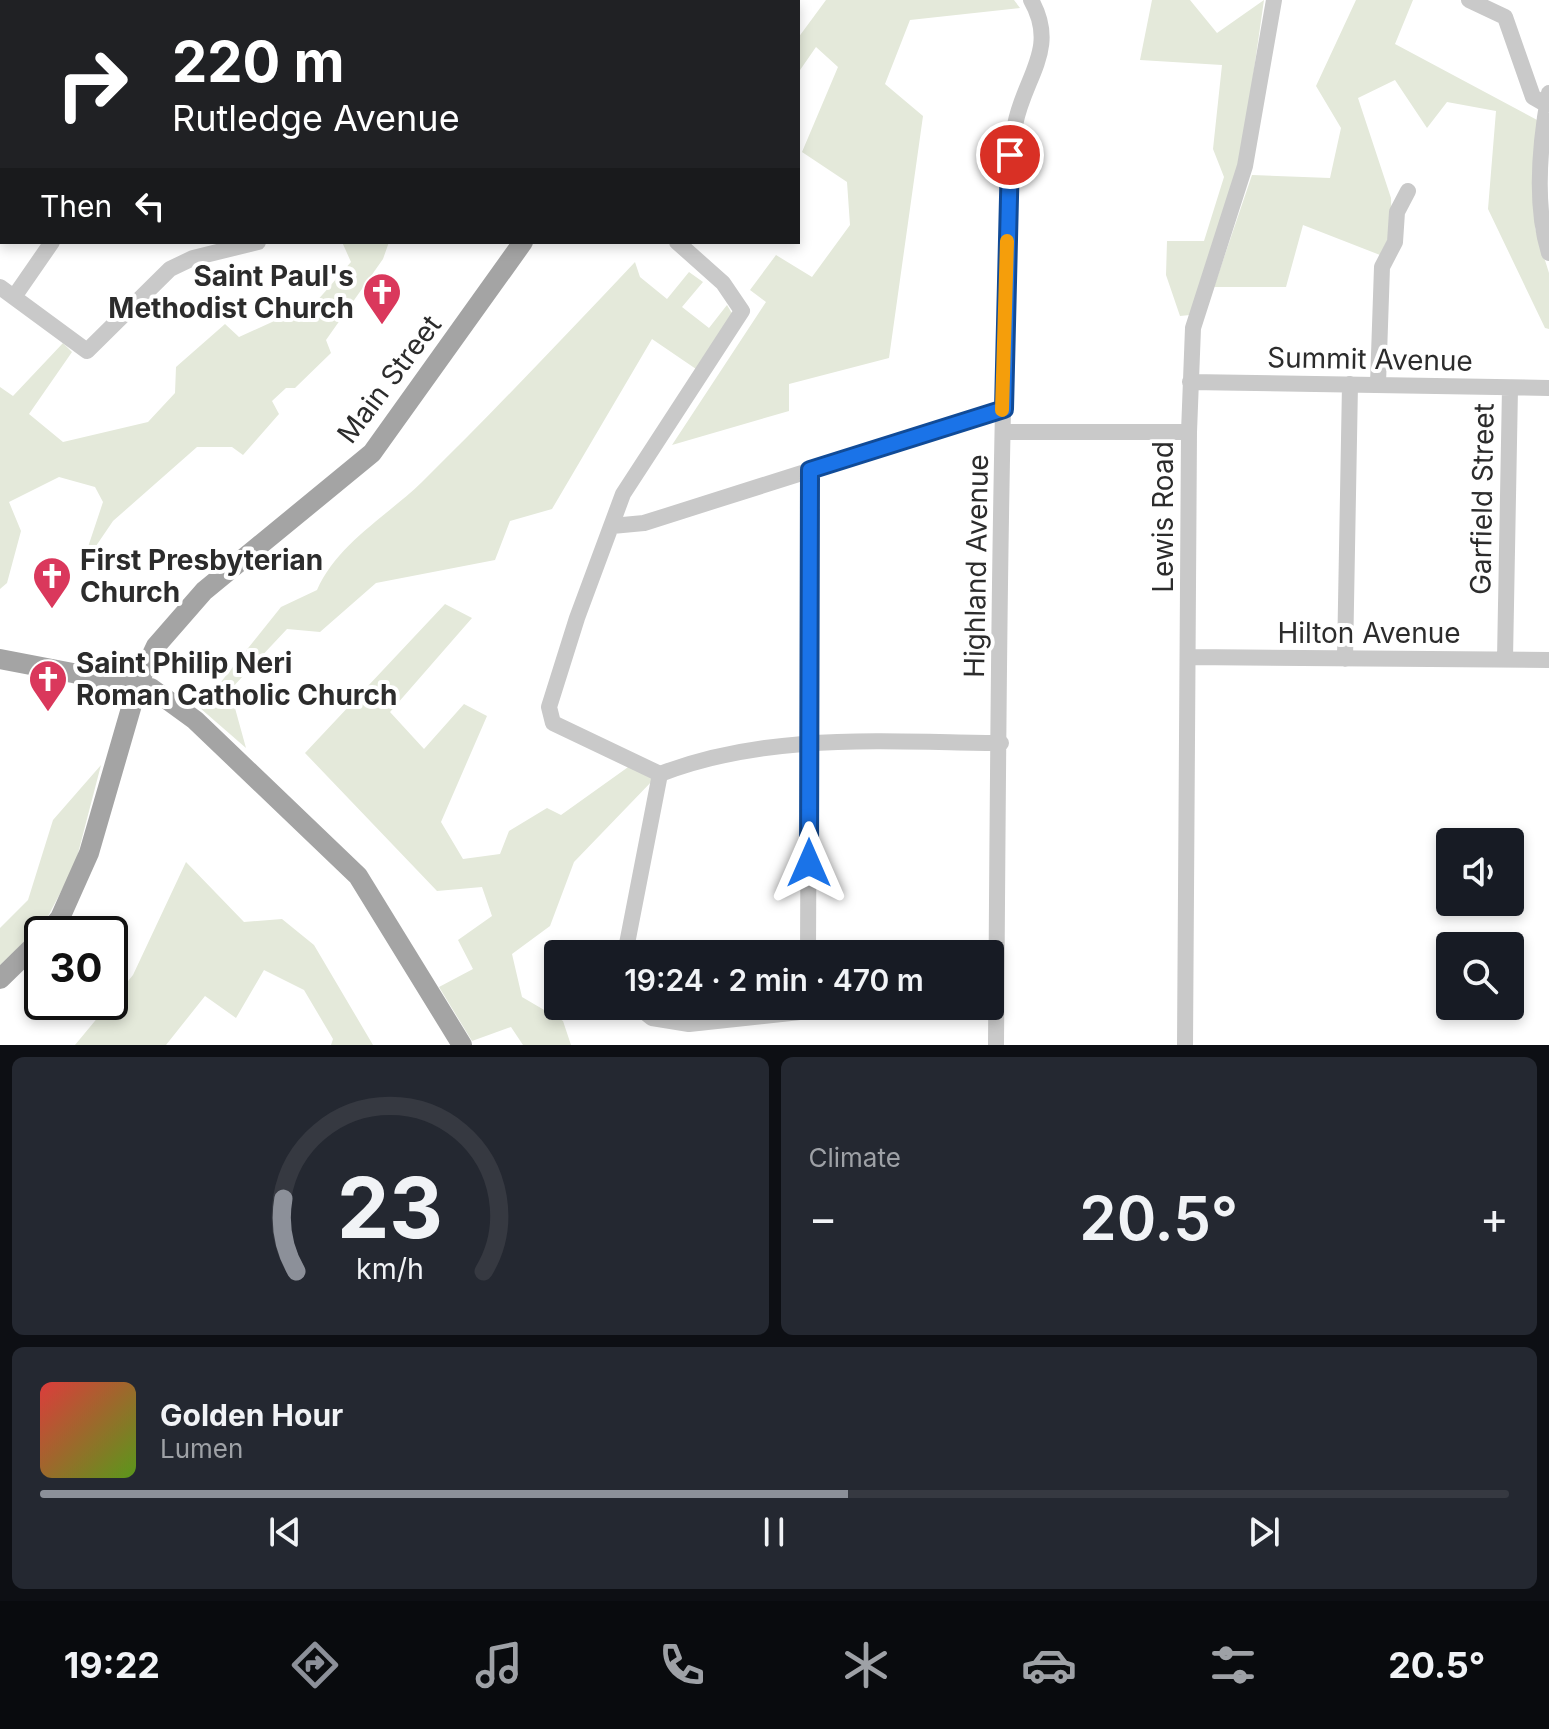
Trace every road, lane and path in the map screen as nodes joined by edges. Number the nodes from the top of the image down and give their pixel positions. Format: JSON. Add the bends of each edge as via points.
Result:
{"nodes":[{"id":1,"x":1031,"y":0,"type":"edge"},
{"id":2,"x":1274,"y":0,"type":"edge"},
{"id":3,"x":1469,"y":0,"type":"edge"},
{"id":4,"x":1548,"y":99,"type":"edge"},
{"id":5,"x":1408,"y":191,"type":"dead end"},
{"id":6,"x":50,"y":244,"type":"edge"},
{"id":7,"x":250,"y":244,"type":"edge"},
{"id":8,"x":522,"y":244,"type":"edge"},
{"id":9,"x":679,"y":244,"type":"edge"},
{"id":10,"x":1549,"y":253,"type":"edge"},
{"id":11,"x":7,"y":292,"type":"edge"},
{"id":12,"x":1190,"y":382,"type":"junction"},
{"id":13,"x":1350,"y":384,"type":"junction"},
{"id":14,"x":1378,"y":384,"type":"junction"},
{"id":15,"x":1510,"y":388,"type":"junction"},
{"id":16,"x":1549,"y":388,"type":"edge"},
{"id":17,"x":1004,"y":409,"type":"junction"},
{"id":18,"x":1004,"y":432,"type":"junction"},
{"id":19,"x":1189,"y":432,"type":"junction"},
{"id":20,"x":810,"y":470,"type":"junction"},
{"id":21,"x":612,"y":526,"type":"junction"},
{"id":22,"x":1188,"y":657,"type":"junction"},
{"id":23,"x":0,"y":659,"type":"edge"},
{"id":24,"x":1345,"y":659,"type":"junction"},
{"id":25,"x":1505,"y":659,"type":"junction"},
{"id":26,"x":1549,"y":660,"type":"edge"},
{"id":27,"x":138,"y":684,"type":"junction"},
{"id":28,"x":810,"y":742,"type":"junction"},
{"id":29,"x":1001,"y":743,"type":"junction"},
{"id":30,"x":660,"y":774,"type":"junction"},
{"id":31,"x":61,"y":916,"type":"edge"},
{"id":32,"x":628,"y":940,"type":"edge"},
{"id":33,"x":808,"y":940,"type":"edge"},
{"id":34,"x":995,"y":940,"type":"edge"},
{"id":35,"x":24,"y":956,"type":"edge"},
{"id":36,"x":0,"y":979,"type":"edge"},
{"id":37,"x":658,"y":1020,"type":"edge"},
{"id":38,"x":707,"y":1020,"type":"edge"},
{"id":39,"x":995,"y":1020,"type":"edge"},
{"id":40,"x":462,"y":1045,"type":"edge"},
{"id":41,"x":996,"y":1045,"type":"edge"},
{"id":42,"x":1185,"y":1045,"type":"edge"}],
"edges":[{"from":1,"to":17,"type":"street","name":"Highland Avenue","via":[[1043,22],[1043,45],[1023,95],[1010,155]]},
{"from":2,"to":12,"type":"street","name":"Lewis Road","via":[[1245,166],[1193,328]]},
{"from":3,"to":4,"type":"street","via":[[1505,17],[1533,97]]},
{"from":4,"to":10,"type":"street","via":[[1542,175]]},
{"from":5,"to":14,"type":"street","via":[[1397,212],[1395,242],[1382,267]]},
{"from":6,"to":11,"type":"street"},
{"from":7,"to":11,"type":"street","via":[[170,269],[87,351]]},
{"from":8,"to":27,"type":"main road","name":"Main Street","via":[[372,453],[204,591],[156,646]]},
{"from":9,"to":21,"type":"street","via":[[723,283],[742,311],[623,494]]},
{"from":12,"to":13,"type":"street","name":"Summit Avenue"},
{"from":12,"to":19,"type":"street","name":"Lewis Road"},
{"from":13,"to":14,"type":"street","name":"Summit Avenue"},
{"from":13,"to":24,"type":"street"},
{"from":14,"to":15,"type":"street","name":"Summit Avenue"},
{"from":15,"to":16,"type":"street","name":"Summit Avenue"},
{"from":15,"to":25,"type":"street","name":"Garfield Street"},
{"from":17,"to":18,"type":"street","name":"Highland Avenue"},
{"from":17,"to":20,"type":"street"},
{"from":18,"to":19,"type":"street"},
{"from":18,"to":29,"type":"street","name":"Highland Avenue"},
{"from":19,"to":22,"type":"street","name":"Lewis Road"},
{"from":20,"to":21,"type":"street","via":[[644,523]]},
{"from":20,"to":28,"type":"street"},
{"from":21,"to":30,"type":"street","via":[[549,707],[553,723]]},
{"from":22,"to":24,"type":"street","name":"Hilton Avenue"},
{"from":22,"to":42,"type":"street","name":"Lewis Road"},
{"from":23,"to":27,"type":"main road"},
{"from":24,"to":25,"type":"street","name":"Hilton Avenue"},
{"from":25,"to":26,"type":"street","name":"Hilton Avenue"},
{"from":27,"to":31,"type":"main road","name":"Main Street","via":[[89,853]]},
{"from":27,"to":40,"type":"main road","via":[[195,720],[358,876]]},
{"from":28,"to":29,"type":"street"},
{"from":28,"to":30,"type":"street","via":[[720,754]]},
{"from":28,"to":33,"type":"street"},
{"from":29,"to":34,"type":"street","name":"Highland Avenue"},
{"from":30,"to":32,"type":"street"},
{"from":35,"to":36,"type":"main road"},
{"from":37,"to":38,"type":"street"},
{"from":39,"to":41,"type":"street","name":"Highland Avenue"}]}
